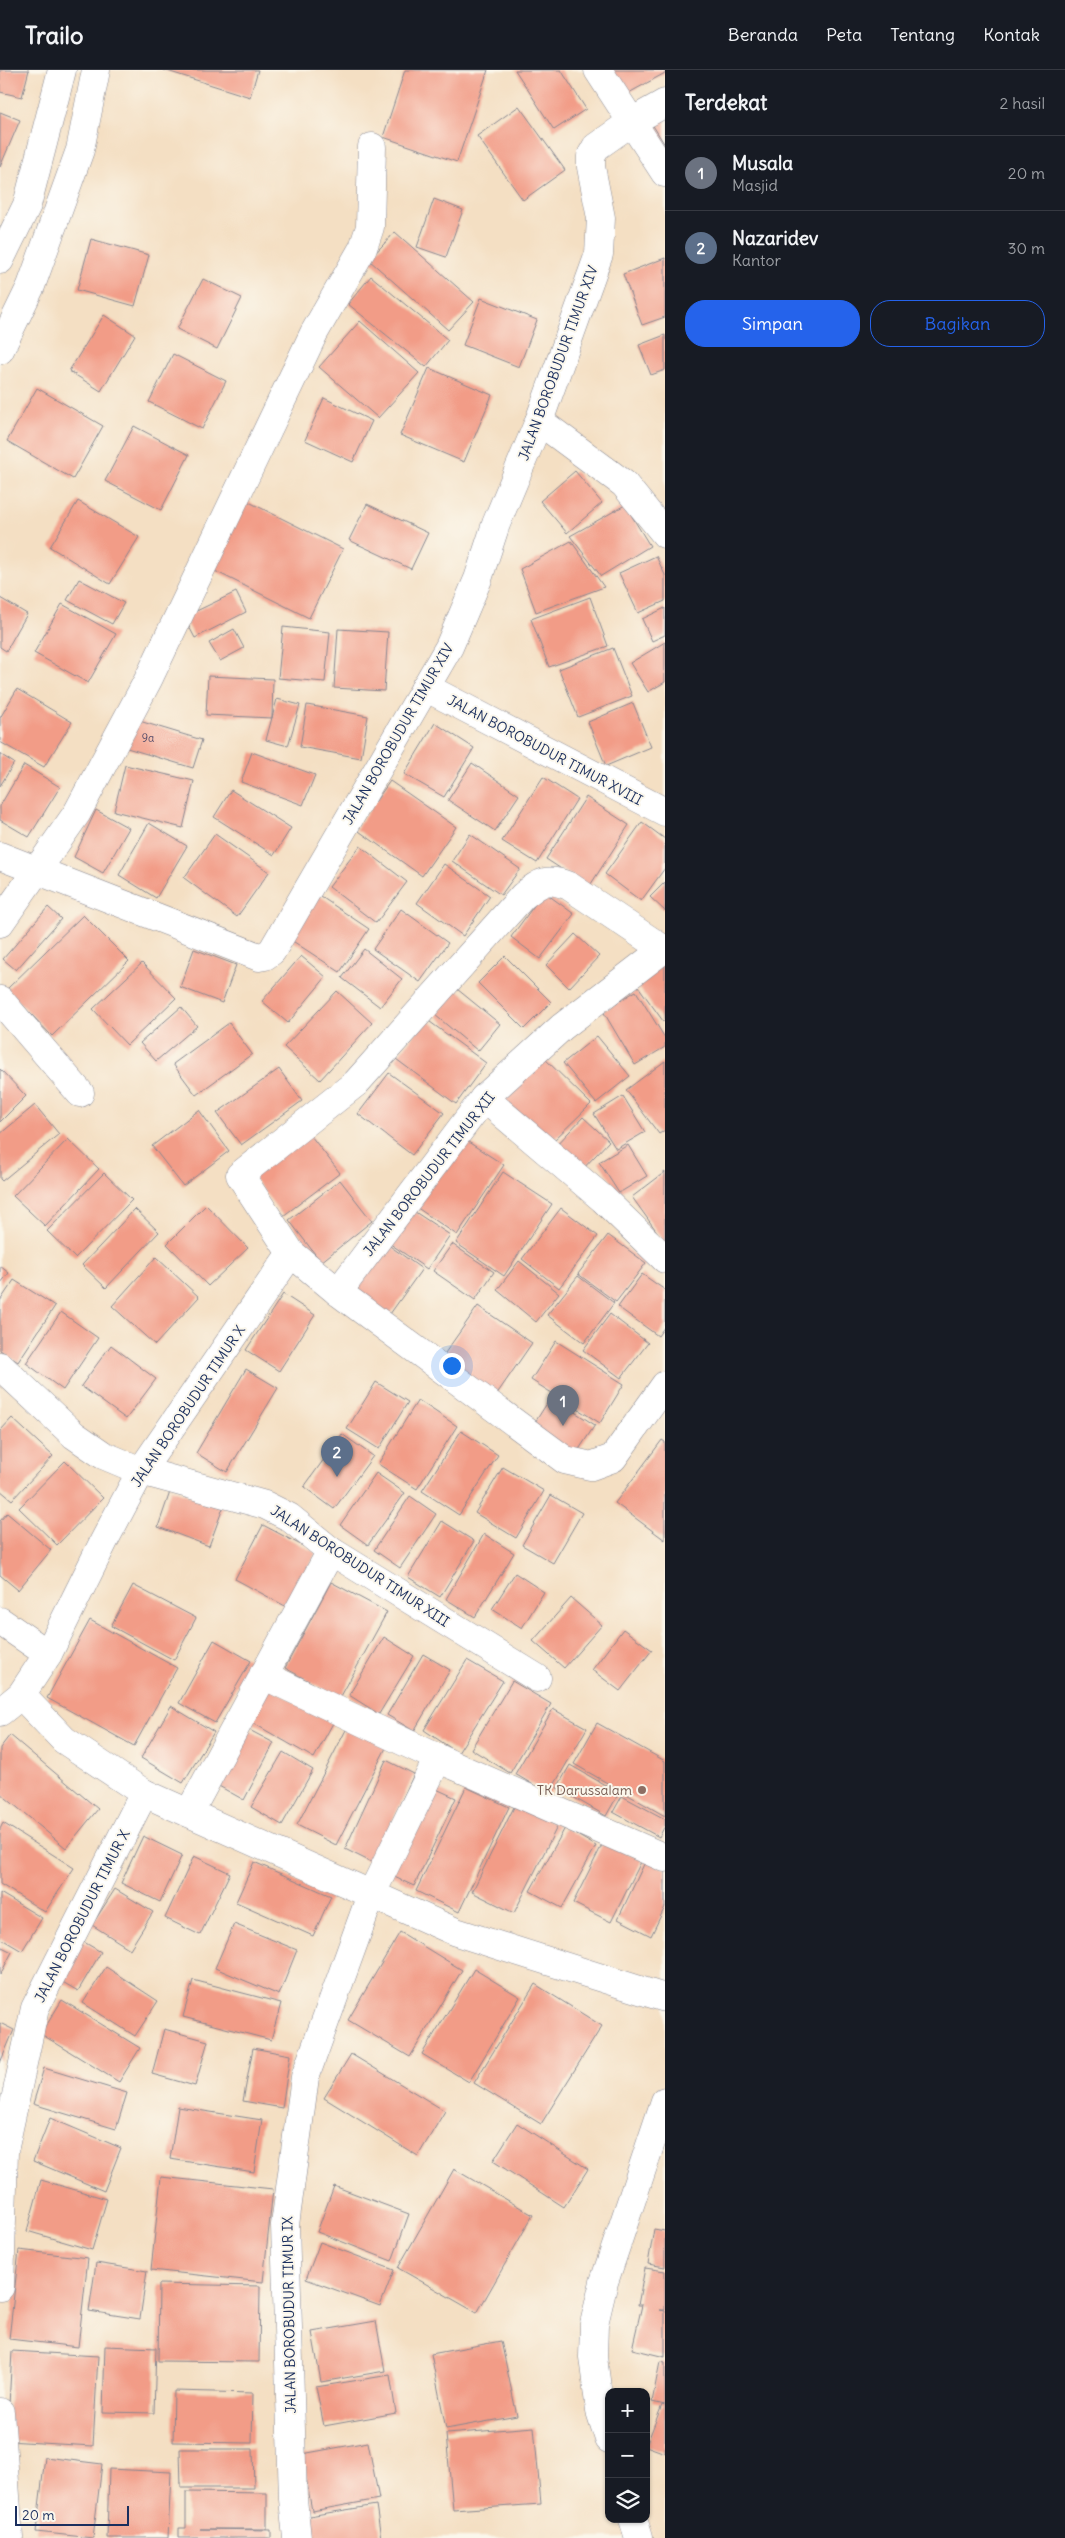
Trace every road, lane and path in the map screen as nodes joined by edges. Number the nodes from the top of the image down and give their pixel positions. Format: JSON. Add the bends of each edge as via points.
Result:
{"nodes":[{"id":1,"x":62,"y":70,"type":"edge"},
{"id":2,"x":96,"y":70,"type":"edge"},
{"id":3,"x":598,"y":70,"type":"edge"},
{"id":4,"x":665,"y":103,"type":"edge"},
{"id":5,"x":632,"y":121,"type":"junction"},
{"id":6,"x":372,"y":147,"type":"dead end"},
{"id":7,"x":665,"y":172,"type":"edge"},
{"id":8,"x":0,"y":260,"type":"edge"},
{"id":9,"x":0,"y":350,"type":"edge"},
{"id":10,"x":539,"y":420,"type":"junction"},
{"id":11,"x":665,"y":534,"type":"edge"},
{"id":12,"x":425,"y":687,"type":"junction"},
{"id":13,"x":665,"y":812,"type":"edge"},
{"id":14,"x":0,"y":856,"type":"edge"},
{"id":15,"x":38,"y":870,"type":"junction"},
{"id":16,"x":0,"y":923,"type":"edge"},
{"id":17,"x":664,"y":948,"type":"edge"},
{"id":18,"x":0,"y":1000,"type":"edge"},
{"id":19,"x":80,"y":1093,"type":"dead end"},
{"id":20,"x":484,"y":1098,"type":"junction"},
{"id":21,"x":291,"y":1253,"type":"junction"},
{"id":22,"x":665,"y":1259,"type":"edge"},
{"id":23,"x":338,"y":1292,"type":"junction"},
{"id":24,"x":0,"y":1366,"type":"edge"},
{"id":25,"x":665,"y":1385,"type":"edge"},
{"id":26,"x":141,"y":1471,"type":"junction"},
{"id":27,"x":331,"y":1551,"type":"junction"},
{"id":28,"x":0,"y":1621,"type":"edge"},
{"id":29,"x":48,"y":1654,"type":"junction"},
{"id":30,"x":263,"y":1675,"type":"junction"},
{"id":31,"x":537,"y":1678,"type":"dead end"},
{"id":32,"x":20,"y":1695,"type":"junction"},
{"id":33,"x":0,"y":1712,"type":"edge"},
{"id":34,"x":438,"y":1758,"type":"junction"},
{"id":35,"x":144,"y":1793,"type":"junction"},
{"id":36,"x":188,"y":1813,"type":"junction"},
{"id":37,"x":665,"y":1858,"type":"edge"},
{"id":38,"x":371,"y":1895,"type":"junction"},
{"id":39,"x":665,"y":1998,"type":"edge"},
{"id":40,"x":665,"y":2101,"type":"edge"},
{"id":41,"x":2,"y":2150,"type":"edge"},
{"id":42,"x":0,"y":2287,"type":"edge"},
{"id":43,"x":0,"y":2412,"type":"edge"},
{"id":44,"x":607,"y":2433,"type":"edge"},
{"id":45,"x":634,"y":2523,"type":"edge"},
{"id":46,"x":9,"y":2538,"type":"edge"},
{"id":47,"x":297,"y":2538,"type":"edge"},
{"id":48,"x":639,"y":2538,"type":"edge"}],
"edges":[{"from":1,"to":8,"type":"street","via":[[26,205]]},
{"from":2,"to":9,"type":"street","via":[[77,159],[31,286]]},
{"from":3,"to":5,"type":"street"},
{"from":4,"to":5,"type":"street","name":"JALAN BOROBUDUR TIMUR XIV"},
{"from":5,"to":7,"type":"street"},
{"from":5,"to":10,"type":"street","name":"JALAN BOROBUDUR TIMUR XIV","via":[[596,147],[591,156],[590,167],[601,218],[599,254]]},
{"from":6,"to":15,"type":"street","via":[[370,227],[364,248],[314,333],[148,680],[77,813]]},
{"from":10,"to":11,"type":"street","via":[[624,484]]},
{"from":10,"to":12,"type":"street","name":"JALAN BOROBUDUR TIMUR XIV","via":[[449,647]]},
{"from":12,"to":13,"type":"street","name":"JALAN BOROBUDUR TIMUR XVIII"},
{"from":12,"to":15,"type":"street","name":"JALAN BOROBUDUR TIMUR XIV","via":[[272,951],[265,956],[259,957]]},
{"from":14,"to":15,"type":"street","name":"JALAN BOROBUDUR TIMUR XIV"},
{"from":15,"to":16,"type":"street"},
{"from":17,"to":20,"type":"street","name":"JALAN BOROBUDUR TIMUR XII","via":[[562,1027]]},
{"from":17,"to":21,"type":"street","via":[[569,886],[555,880],[540,882],[523,896],[356,1083],[240,1175]]},
{"from":18,"to":19,"type":"street"},
{"from":20,"to":22,"type":"street","via":[[603,1199]]},
{"from":20,"to":23,"type":"street","name":"JALAN BOROBUDUR TIMUR XII"},
{"from":21,"to":23,"type":"street"},
{"from":21,"to":26,"type":"street","name":"JALAN BOROBUDUR TIMUR X"},
{"from":23,"to":25,"type":"street","via":[[565,1460],[591,1466],[614,1458]]},
{"from":24,"to":26,"type":"street","name":"JALAN BOROBUDUR TIMUR XIII","via":[[74,1435],[103,1455]]},
{"from":26,"to":27,"type":"street","name":"JALAN BOROBUDUR TIMUR XIII","via":[[265,1505],[289,1517]]},
{"from":26,"to":29,"type":"street","name":"JALAN BOROBUDUR TIMUR X"},
{"from":27,"to":30,"type":"street"},
{"from":27,"to":31,"type":"street","name":"JALAN BOROBUDUR TIMUR XIII"},
{"from":28,"to":29,"type":"street"},
{"from":29,"to":32,"type":"street","name":"JALAN BOROBUDUR TIMUR X"},
{"from":30,"to":34,"type":"street"},
{"from":30,"to":36,"type":"street"},
{"from":32,"to":33,"type":"street","name":"JALAN BOROBUDUR TIMUR X"},
{"from":32,"to":35,"type":"street","via":[[64,1740]]},
{"from":34,"to":37,"type":"street"},
{"from":34,"to":38,"type":"street","name":"JALAN BOROBUDUR TIMUR IX"},
{"from":35,"to":36,"type":"street"},
{"from":35,"to":41,"type":"street","name":"JALAN BOROBUDUR TIMUR X","via":[[35,2008]]},
{"from":36,"to":38,"type":"street"},
{"from":38,"to":39,"type":"street","via":[[456,1932]]},
{"from":38,"to":47,"type":"street","name":"JALAN BOROBUDUR TIMUR IX","via":[[305,2076],[285,2225],[293,2500]]},
{"from":40,"to":44,"type":"street","via":[[604,2282],[594,2324],[594,2366],[600,2411]]},
{"from":41,"to":42,"type":"street","name":"JALAN BOROBUDUR TIMUR X"},
{"from":43,"to":46,"type":"street"},
{"from":45,"to":48,"type":"street"}]}
